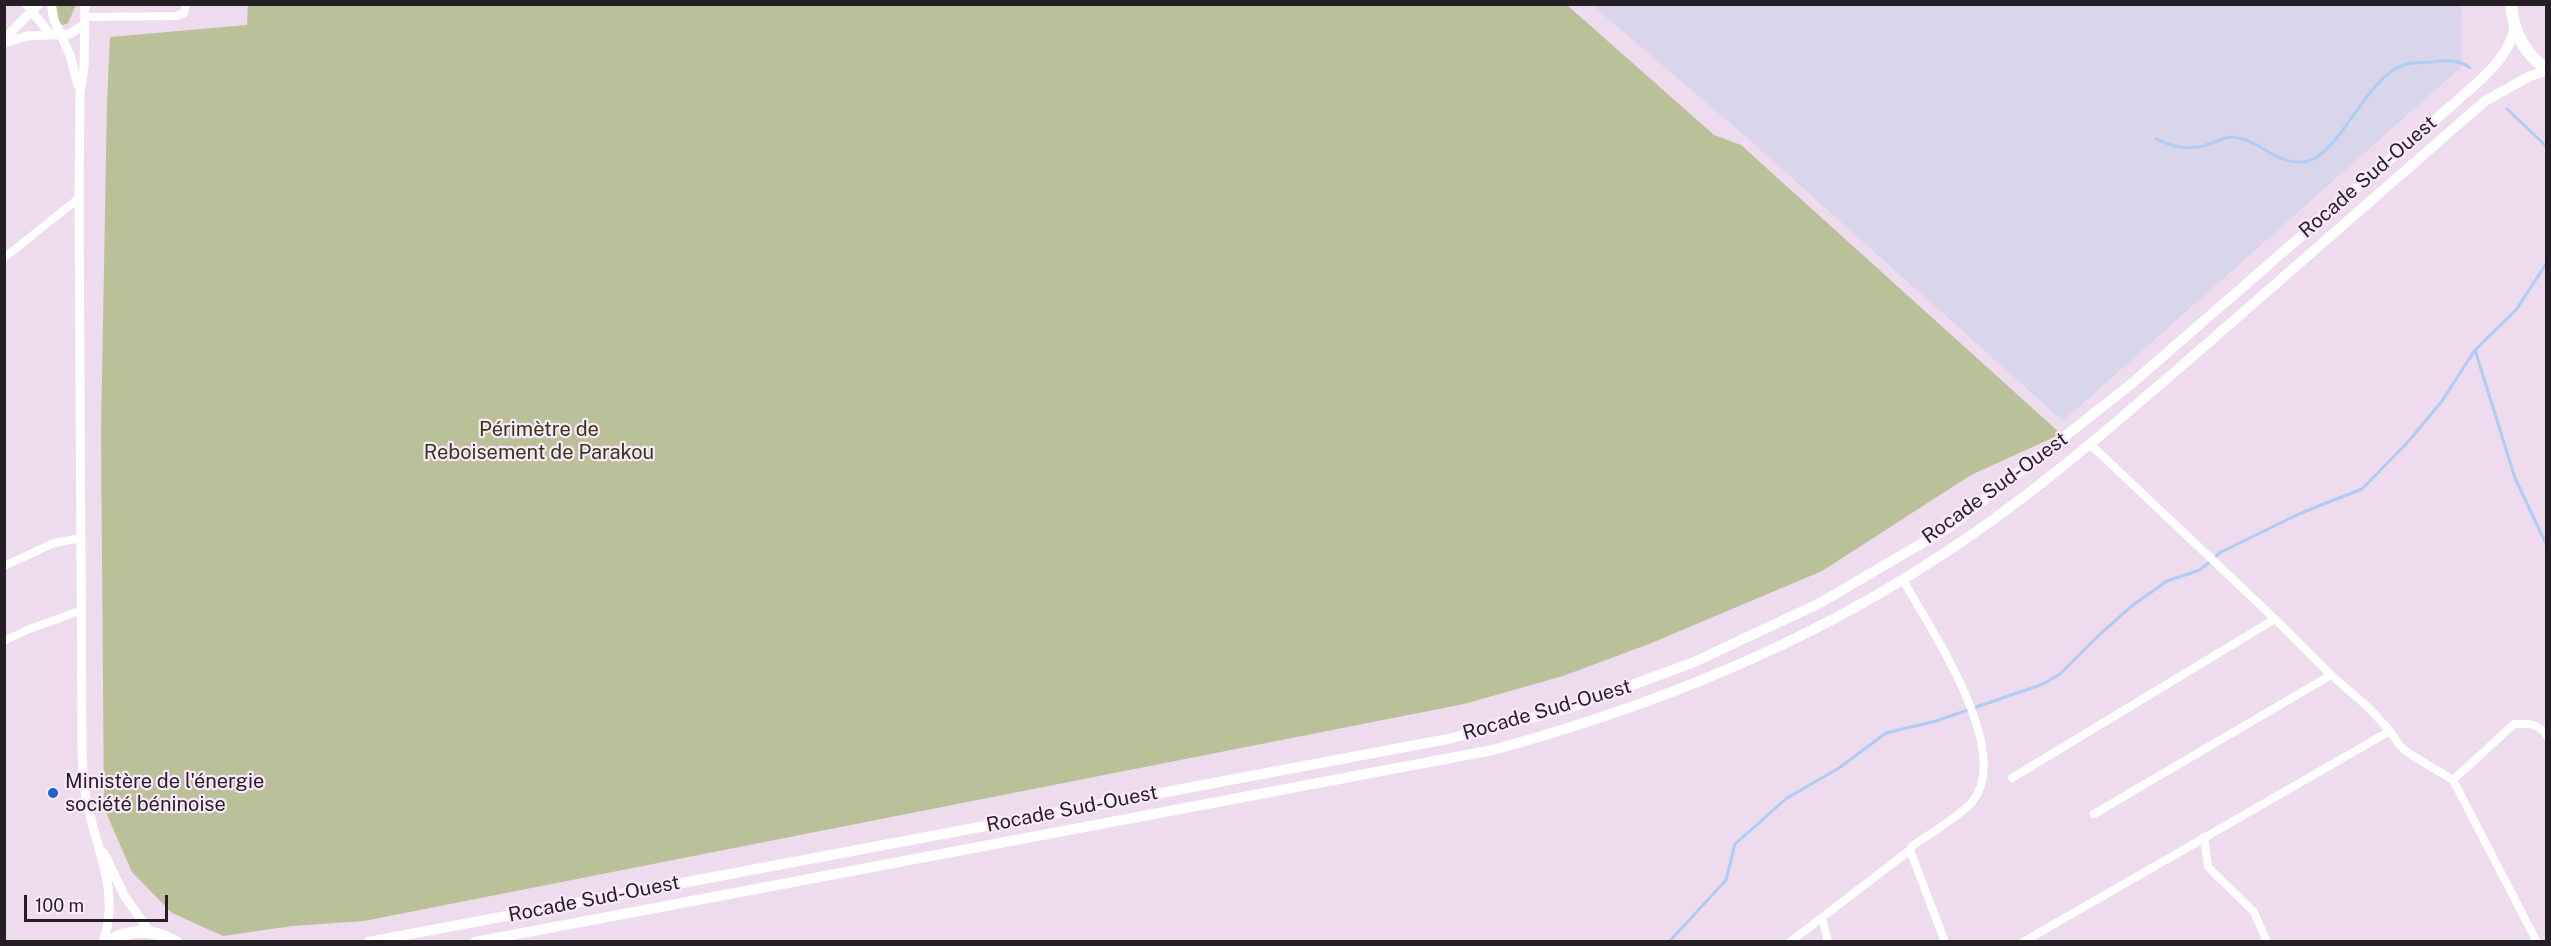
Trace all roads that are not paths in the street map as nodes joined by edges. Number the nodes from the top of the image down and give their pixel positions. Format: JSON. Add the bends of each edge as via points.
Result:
{"nodes":[{"id":1,"x":51,"y":4,"type":"edge"},
{"id":2,"x":85,"y":4,"type":"edge"},
{"id":3,"x":186,"y":4,"type":"edge"},
{"id":4,"x":2511,"y":4,"type":"edge"},
{"id":5,"x":33,"y":7,"type":"edge"},
{"id":6,"x":85,"y":20,"type":"junction"},
{"id":7,"x":2515,"y":28,"type":"junction"},
{"id":8,"x":50,"y":34,"type":"junction"},
{"id":9,"x":61,"y":34,"type":"junction"},
{"id":10,"x":4,"y":41,"type":"edge"},
{"id":11,"x":2547,"y":70,"type":"edge"},
{"id":12,"x":80,"y":93,"type":"junction"},
{"id":13,"x":79,"y":198,"type":"junction"},
{"id":14,"x":4,"y":258,"type":"edge"},
{"id":15,"x":2091,"y":445,"type":"junction"},
{"id":16,"x":81,"y":538,"type":"junction"},
{"id":17,"x":4,"y":566,"type":"edge"},
{"id":18,"x":1903,"y":580,"type":"junction"},
{"id":19,"x":82,"y":610,"type":"junction"},
{"id":20,"x":2275,"y":619,"type":"junction"},
{"id":21,"x":4,"y":641,"type":"edge"},
{"id":22,"x":2331,"y":675,"type":"junction"},
{"id":23,"x":2390,"y":731,"type":"junction"},
{"id":24,"x":2547,"y":735,"type":"edge"},
{"id":25,"x":2012,"y":778,"type":"dead end"},
{"id":26,"x":2453,"y":780,"type":"junction"},
{"id":27,"x":2094,"y":814,"type":"dead end"},
{"id":28,"x":96,"y":837,"type":"junction"},
{"id":29,"x":2204,"y":837,"type":"junction"},
{"id":30,"x":1910,"y":850,"type":"junction"},
{"id":31,"x":1822,"y":918,"type":"junction"},
{"id":32,"x":150,"y":932,"type":"junction"},
{"id":33,"x":103,"y":942,"type":"edge"},
{"id":34,"x":108,"y":942,"type":"edge"},
{"id":35,"x":176,"y":942,"type":"edge"},
{"id":36,"x":368,"y":942,"type":"edge"},
{"id":37,"x":475,"y":942,"type":"edge"},
{"id":38,"x":1790,"y":942,"type":"edge"},
{"id":39,"x":1828,"y":942,"type":"edge"},
{"id":40,"x":1945,"y":942,"type":"edge"},
{"id":41,"x":2023,"y":942,"type":"edge"},
{"id":42,"x":2267,"y":942,"type":"edge"},
{"id":43,"x":2537,"y":942,"type":"edge"}],
"edges":[{"from":1,"to":9,"type":"street"},
{"from":2,"to":6,"type":"street"},
{"from":3,"to":6,"type":"street","via":[[184,13],[177,16]]},
{"from":4,"to":7,"type":"main road"},
{"from":5,"to":8,"type":"street"},
{"from":5,"to":10,"type":"street"},
{"from":6,"to":9,"type":"street","via":[[75,32]]},
{"from":6,"to":12,"type":"street"},
{"from":7,"to":11,"type":"main road","via":[[2525,48]]},
{"from":7,"to":36,"type":"main road","name":"Rocade Sud-Ouest","via":[[2502,58],[2474,86],[2130,385],[1998,490],[1948,528],[1820,603],[1692,663],[1578,705],[1448,739]]},
{"from":8,"to":9,"type":"street"},
{"from":8,"to":10,"type":"street"},
{"from":9,"to":12,"type":"street"},
{"from":11,"to":15,"type":"main road","name":"Rocade Sud-Ouest","via":[[2486,101]]},
{"from":12,"to":13,"type":"street"},
{"from":13,"to":14,"type":"street"},
{"from":13,"to":16,"type":"street"},
{"from":15,"to":18,"type":"main road","name":"Rocade Sud-Ouest","via":[[1967,538]]},
{"from":15,"to":20,"type":"street"},
{"from":16,"to":17,"type":"street","via":[[54,543]]},
{"from":16,"to":19,"type":"street"},
{"from":18,"to":30,"type":"street","via":[[1966,695],[1983,749],[1980,785],[1972,803]]},
{"from":18,"to":37,"type":"main road","name":"Rocade Sud-Ouest","via":[[1799,637],[1680,691],[1574,728],[1493,750]]},
{"from":19,"to":21,"type":"street"},
{"from":19,"to":28,"type":"street","via":[[82,763]]},
{"from":20,"to":22,"type":"street"},
{"from":20,"to":25,"type":"street"},
{"from":22,"to":23,"type":"street"},
{"from":22,"to":27,"type":"street"},
{"from":23,"to":26,"type":"street","via":[[2410,754]]},
{"from":23,"to":29,"type":"street"},
{"from":24,"to":26,"type":"street","via":[[2538,726],[2514,724]]},
{"from":26,"to":43,"type":"street"},
{"from":28,"to":32,"type":"street","via":[[125,897]]},
{"from":28,"to":33,"type":"street","via":[[109,887],[110,920]]},
{"from":29,"to":41,"type":"street"},
{"from":29,"to":42,"type":"street","via":[[2208,867],[2254,912]]},
{"from":30,"to":31,"type":"street"},
{"from":30,"to":40,"type":"street"},
{"from":31,"to":38,"type":"street"},
{"from":31,"to":39,"type":"street"},
{"from":32,"to":34,"type":"main road","via":[[130,932]]},
{"from":32,"to":35,"type":"main road"}]}
